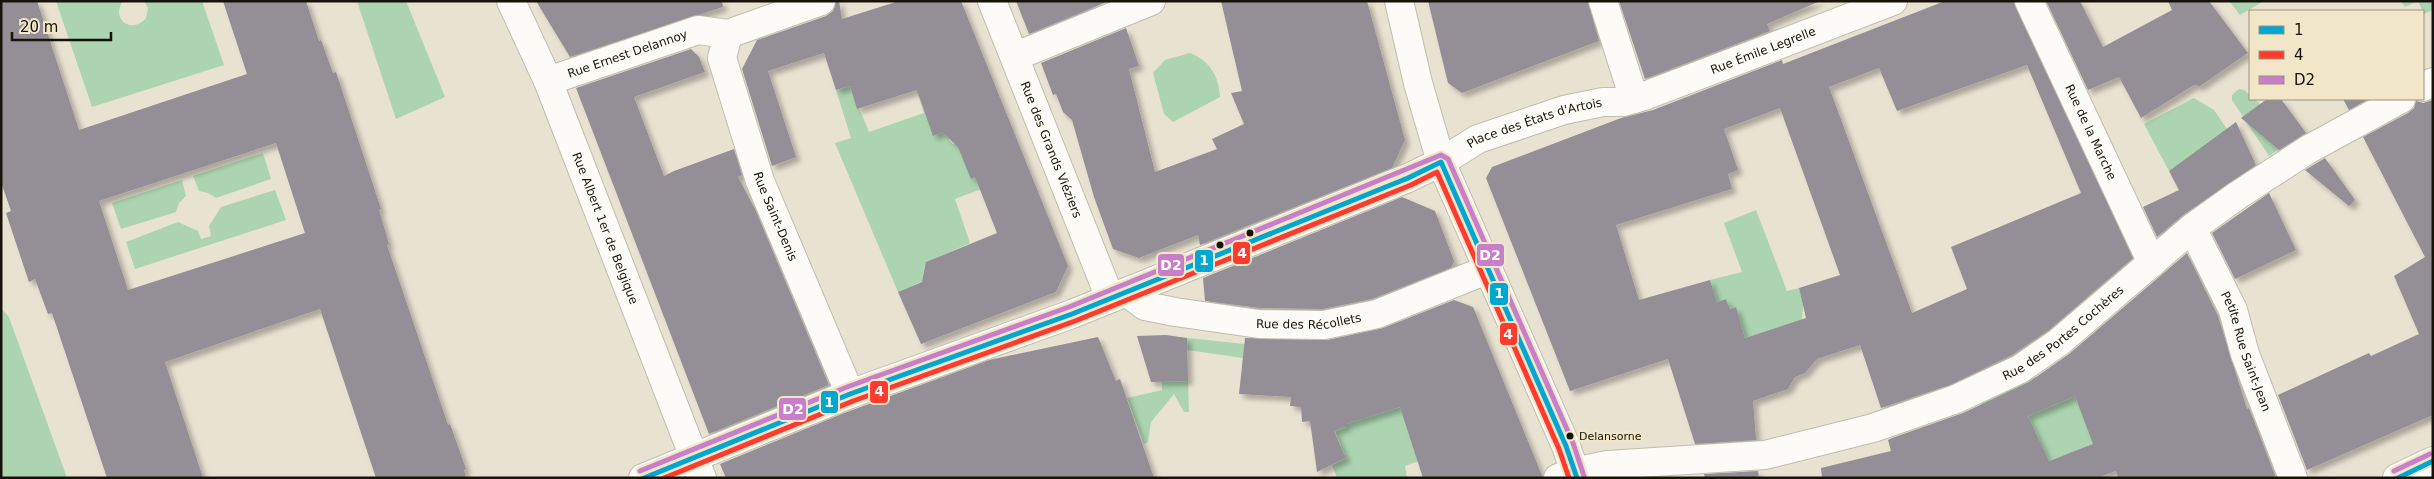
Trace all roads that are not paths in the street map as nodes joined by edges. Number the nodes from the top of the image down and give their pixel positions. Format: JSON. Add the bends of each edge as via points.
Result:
{"nodes":[{"id":1,"x":512,"y":1,"type":"edge"},
{"id":2,"x":821,"y":1,"type":"edge"},
{"id":3,"x":992,"y":1,"type":"edge"},
{"id":4,"x":1151,"y":1,"type":"edge"},
{"id":5,"x":1399,"y":1,"type":"edge"},
{"id":6,"x":1603,"y":1,"type":"edge"},
{"id":7,"x":2029,"y":1,"type":"edge"},
{"id":8,"x":1883,"y":3,"type":"edge"},
{"id":9,"x":728,"y":34,"type":"junction"},
{"id":10,"x":1016,"y":56,"type":"junction"},
{"id":11,"x":548,"y":81,"type":"junction"},
{"id":12,"x":1634,"y":99,"type":"junction"},
{"id":13,"x":2399,"y":100,"type":"edge"},
{"id":14,"x":1441,"y":162,"type":"junction"},
{"id":15,"x":2192,"y":228,"type":"junction"},
{"id":16,"x":2152,"y":263,"type":"junction"},
{"id":17,"x":1489,"y":270,"type":"junction"},
{"id":18,"x":1118,"y":295,"type":"junction"},
{"id":19,"x":850,"y":394,"type":"junction"},
{"id":20,"x":2433,"y":461,"type":"edge"},
{"id":21,"x":698,"y":468,"type":"edge"},
{"id":22,"x":1570,"y":476,"type":"edge"},
{"id":23,"x":643,"y":478,"type":"edge"},
{"id":24,"x":2292,"y":478,"type":"edge"},
{"id":25,"x":2397,"y":478,"type":"edge"}],
"edges":[{"from":1,"to":11,"type":"street","name":"Rue Albert 1er de Belgique"},
{"from":2,"to":9,"type":"street","name":"Rue Ernest Delannoy"},
{"from":3,"to":10,"type":"street","name":"Rue des Grands Viéziers"},
{"from":4,"to":10,"type":"street"},
{"from":5,"to":14,"type":"street"},
{"from":6,"to":12,"type":"street"},
{"from":7,"to":16,"type":"street","name":"Rue de la Marche"},
{"from":8,"to":12,"type":"street","name":"Rue Émile Legrelle"},
{"from":9,"to":11,"type":"street","name":"Rue Ernest Delannoy","via":[[698,30]]},
{"from":9,"to":19,"type":"street","name":"Rue Saint-Denis","via":[[722,58],[760,181]]},
{"from":10,"to":18,"type":"street","name":"Rue des Grands Viéziers"},
{"from":11,"to":21,"type":"street","name":"Rue Albert 1er de Belgique"},
{"from":12,"to":14,"type":"street","name":"Place des États d'Artois","via":[[1564,110],[1478,138]]},
{"from":13,"to":15,"type":"street","name":"Rue des Portes Cochères","via":[[2274,171]]},
{"from":14,"to":17,"type":"street"},
{"from":14,"to":18,"type":"street","name":"Place des États d'Artois"},
{"from":15,"to":16,"type":"street","name":"Rue des Portes Cochères"},
{"from":15,"to":24,"type":"street","name":"Petite Rue Saint-Jean","via":[[2233,310],[2245,354]]},
{"from":16,"to":22,"type":"street","name":"Rue des Portes Cochères","via":[[2042,354],[2020,369],[1956,399],[1873,428],[1765,455],[1607,465]]},
{"from":17,"to":18,"type":"street","name":"Rue des Récollets","via":[[1378,314],[1324,325],[1259,324],[1175,312],[1144,306]]},
{"from":17,"to":22,"type":"street"},
{"from":18,"to":19,"type":"street","name":"Place des États d'Artois"},
{"from":19,"to":21,"type":"street","name":"Place des États d'Artois"},
{"from":20,"to":25,"type":"street"},
{"from":21,"to":23,"type":"street","name":"Place des États d'Artois"}]}
